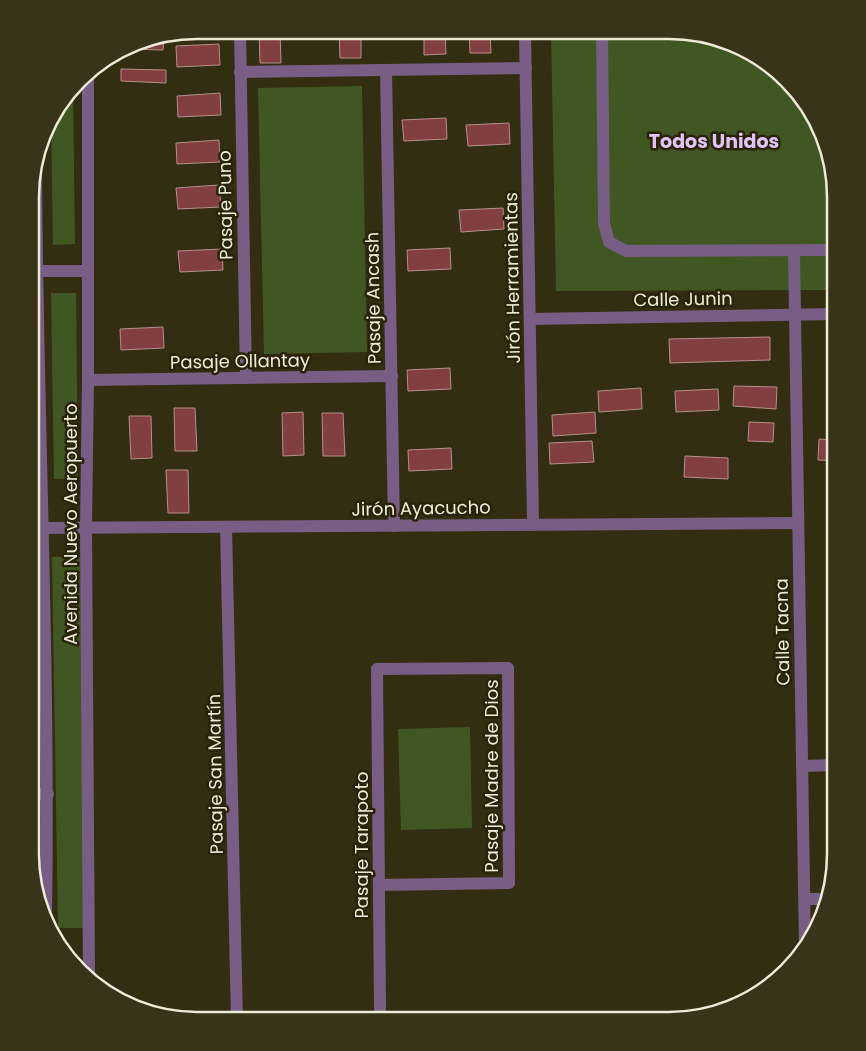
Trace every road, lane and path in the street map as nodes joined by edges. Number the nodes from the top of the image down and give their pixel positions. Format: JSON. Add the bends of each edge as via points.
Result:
{"nodes":[{"id":1,"x":240,"y":39,"type":"edge"},
{"id":2,"x":525,"y":39,"type":"edge"},
{"id":3,"x":602,"y":39,"type":"edge"},
{"id":4,"x":526,"y":68,"type":"junction"},
{"id":5,"x":386,"y":70,"type":"junction"},
{"id":6,"x":240,"y":72,"type":"junction"},
{"id":7,"x":88,"y":82,"type":"edge"},
{"id":8,"x":827,"y":250,"type":"edge"},
{"id":9,"x":794,"y":251,"type":"junction"},
{"id":10,"x":39,"y":271,"type":"edge"},
{"id":11,"x":88,"y":271,"type":"junction"},
{"id":12,"x":795,"y":314,"type":"junction"},
{"id":13,"x":827,"y":314,"type":"edge"},
{"id":14,"x":530,"y":319,"type":"junction"},
{"id":15,"x":392,"y":376,"type":"junction"},
{"id":16,"x":246,"y":378,"type":"junction"},
{"id":17,"x":88,"y":380,"type":"junction"},
{"id":18,"x":39,"y":414,"type":"edge"},
{"id":19,"x":798,"y":523,"type":"junction"},
{"id":20,"x":533,"y":524,"type":"junction"},
{"id":21,"x":394,"y":526,"type":"junction"},
{"id":22,"x":226,"y":527,"type":"junction"},
{"id":23,"x":43,"y":528,"type":"junction"},
{"id":24,"x":86,"y":528,"type":"junction"},
{"id":25,"x":39,"y":600,"type":"edge"},
{"id":26,"x":44,"y":600,"type":"junction"},
{"id":27,"x":377,"y":669,"type":"joint"},
{"id":28,"x":827,"y":765,"type":"edge"},
{"id":29,"x":802,"y":766,"type":"junction"},
{"id":30,"x":39,"y":794,"type":"edge"},
{"id":31,"x":48,"y":794,"type":"junction"},
{"id":32,"x":379,"y":884,"type":"junction"},
{"id":33,"x":805,"y":899,"type":"junction"},
{"id":34,"x":821,"y":899,"type":"edge"},
{"id":35,"x":46,"y":901,"type":"edge"},
{"id":36,"x":805,"y":935,"type":"edge"},
{"id":37,"x":90,"y":971,"type":"edge"},
{"id":38,"x":237,"y":1012,"type":"edge"},
{"id":39,"x":380,"y":1012,"type":"edge"}],
"edges":[{"from":1,"to":6,"type":"street","name":"Pasaje Puno"},
{"from":2,"to":4,"type":"street","name":"Jirón Herramientas"},
{"from":3,"to":9,"type":"street","via":[[604,223],[609,242],[626,251]]},
{"from":4,"to":5,"type":"street"},
{"from":4,"to":14,"type":"street","name":"Jirón Herramientas"},
{"from":5,"to":6,"type":"street"},
{"from":5,"to":15,"type":"street","name":"Pasaje Ancash"},
{"from":6,"to":16,"type":"street","name":"Pasaje Puno"},
{"from":7,"to":11,"type":"street","name":"Avenida Nuevo Aeropuerto"},
{"from":8,"to":9,"type":"street"},
{"from":9,"to":12,"type":"street","name":"Calle Tacna"},
{"from":10,"to":11,"type":"street"},
{"from":11,"to":17,"type":"street","name":"Avenida Nuevo Aeropuerto"},
{"from":12,"to":13,"type":"street","name":"Calle Junin"},
{"from":12,"to":14,"type":"street","name":"Calle Junin"},
{"from":12,"to":19,"type":"street","name":"Calle Tacna"},
{"from":14,"to":20,"type":"street","name":"Jirón Herramientas"},
{"from":15,"to":16,"type":"street","name":"Pasaje Ollantay"},
{"from":15,"to":21,"type":"street","name":"Pasaje Ancash"},
{"from":16,"to":17,"type":"street","name":"Pasaje Ollantay"},
{"from":17,"to":24,"type":"street","name":"Avenida Nuevo Aeropuerto"},
{"from":18,"to":23,"type":"street","name":"Avenida Nuevo Aeropuerto"},
{"from":19,"to":20,"type":"street","name":"Jirón Ayacucho"},
{"from":19,"to":29,"type":"street","name":"Calle Tacna"},
{"from":20,"to":21,"type":"street","name":"Jirón Ayacucho"},
{"from":21,"to":22,"type":"street","name":"Jirón Ayacucho"},
{"from":22,"to":24,"type":"street","name":"Jirón Ayacucho"},
{"from":22,"to":38,"type":"street","name":"Pasaje San Martín"},
{"from":23,"to":24,"type":"street","name":"Jirón Ayacucho"},
{"from":23,"to":26,"type":"street","name":"Avenida Nuevo Aeropuerto"},
{"from":24,"to":37,"type":"street","name":"Avenida Nuevo Aeropuerto"},
{"from":25,"to":26,"type":"street"},
{"from":26,"to":31,"type":"street","name":"Avenida Nuevo Aeropuerto"},
{"from":27,"to":32,"type":"street","name":"Pasaje Tarapoto"},
{"from":27,"to":32,"type":"street","name":"Pasaje Madre de Dios","via":[[508,668],[510,883]]},
{"from":28,"to":29,"type":"street"},
{"from":29,"to":33,"type":"street","name":"Calle Tacna"},
{"from":30,"to":31,"type":"street"},
{"from":31,"to":35,"type":"street","name":"Avenida Nuevo Aeropuerto"},
{"from":32,"to":39,"type":"street","name":"Pasaje Tarapoto"},
{"from":33,"to":34,"type":"street"},
{"from":33,"to":36,"type":"street","name":"Calle Tacna"}]}
